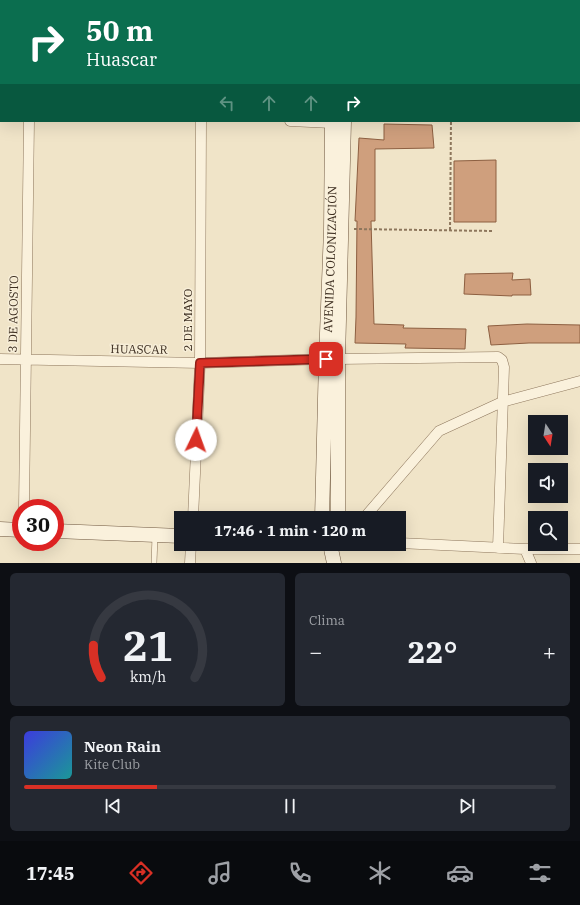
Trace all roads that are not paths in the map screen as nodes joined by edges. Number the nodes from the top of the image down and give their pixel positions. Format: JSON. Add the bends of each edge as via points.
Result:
{"nodes":[{"id":1,"x":29,"y":122,"type":"edge"},
{"id":2,"x":201,"y":122,"type":"edge"},
{"id":3,"x":336,"y":122,"type":"edge"},
{"id":4,"x":0,"y":359,"type":"edge"},
{"id":5,"x":332,"y":359,"type":"junction"},
{"id":6,"x":26,"y":360,"type":"junction"},
{"id":7,"x":200,"y":363,"type":"junction"},
{"id":8,"x":580,"y":381,"type":"edge"},
{"id":9,"x":502,"y":402,"type":"junction"},
{"id":10,"x":24,"y":499,"type":"edge"},
{"id":11,"x":193,"y":511,"type":"edge"},
{"id":12,"x":322,"y":511,"type":"edge"},
{"id":13,"x":338,"y":511,"type":"edge"},
{"id":14,"x":370,"y":511,"type":"edge"},
{"id":15,"x":0,"y":529,"type":"edge"},
{"id":16,"x":12,"y":530,"type":"edge"},
{"id":17,"x":64,"y":531,"type":"edge"},
{"id":18,"x":156,"y":535,"type":"junction"},
{"id":19,"x":174,"y":536,"type":"edge"},
{"id":20,"x":406,"y":543,"type":"edge"},
{"id":21,"x":498,"y":548,"type":"junction"},
{"id":22,"x":580,"y":549,"type":"edge"},
{"id":23,"x":525,"y":550,"type":"junction"},
{"id":24,"x":191,"y":551,"type":"edge"},
{"id":25,"x":331,"y":551,"type":"edge"},
{"id":26,"x":154,"y":563,"type":"edge"},
{"id":27,"x":190,"y":563,"type":"edge"},
{"id":28,"x":334,"y":563,"type":"edge"},
{"id":29,"x":531,"y":563,"type":"edge"}],
"edges":[{"from":1,"to":6,"type":"street","name":"3 DE AGOSTO"},
{"from":2,"to":7,"type":"street","name":"2 DE MAYO"},
{"from":3,"to":5,"type":"street","name":"AVENIDA COLONIZACIÓN","via":[[331,230]]},
{"from":3,"to":5,"type":"street","name":"AVENIDA COLONIZACIÓN","via":[[342,230]]},
{"from":4,"to":6,"type":"street","name":"HUASCAR"},
{"from":5,"to":7,"type":"street","name":"HUASCAR"},
{"from":5,"to":9,"type":"street","name":"HUASCAR","via":[[498,357],[504,367]]},
{"from":5,"to":12,"type":"street","name":"AVENIDA COLONIZACIÓN"},
{"from":5,"to":13,"type":"street","name":"AVENIDA COLONIZACIÓN"},
{"from":6,"to":7,"type":"street","name":"HUASCAR"},
{"from":6,"to":10,"type":"street","name":"3 DE AGOSTO"},
{"from":7,"to":11,"type":"street","name":"2 DE MAYO"},
{"from":8,"to":9,"type":"street"},
{"from":9,"to":14,"type":"street","via":[[439,431]]},
{"from":9,"to":21,"type":"street"},
{"from":15,"to":16,"type":"street"},
{"from":17,"to":18,"type":"street"},
{"from":18,"to":19,"type":"street"},
{"from":18,"to":26,"type":"lane"},
{"from":20,"to":21,"type":"street"},
{"from":21,"to":23,"type":"street"},
{"from":22,"to":23,"type":"street"},
{"from":23,"to":29,"type":"street"},
{"from":24,"to":27,"type":"street"},
{"from":25,"to":28,"type":"street"}]}
